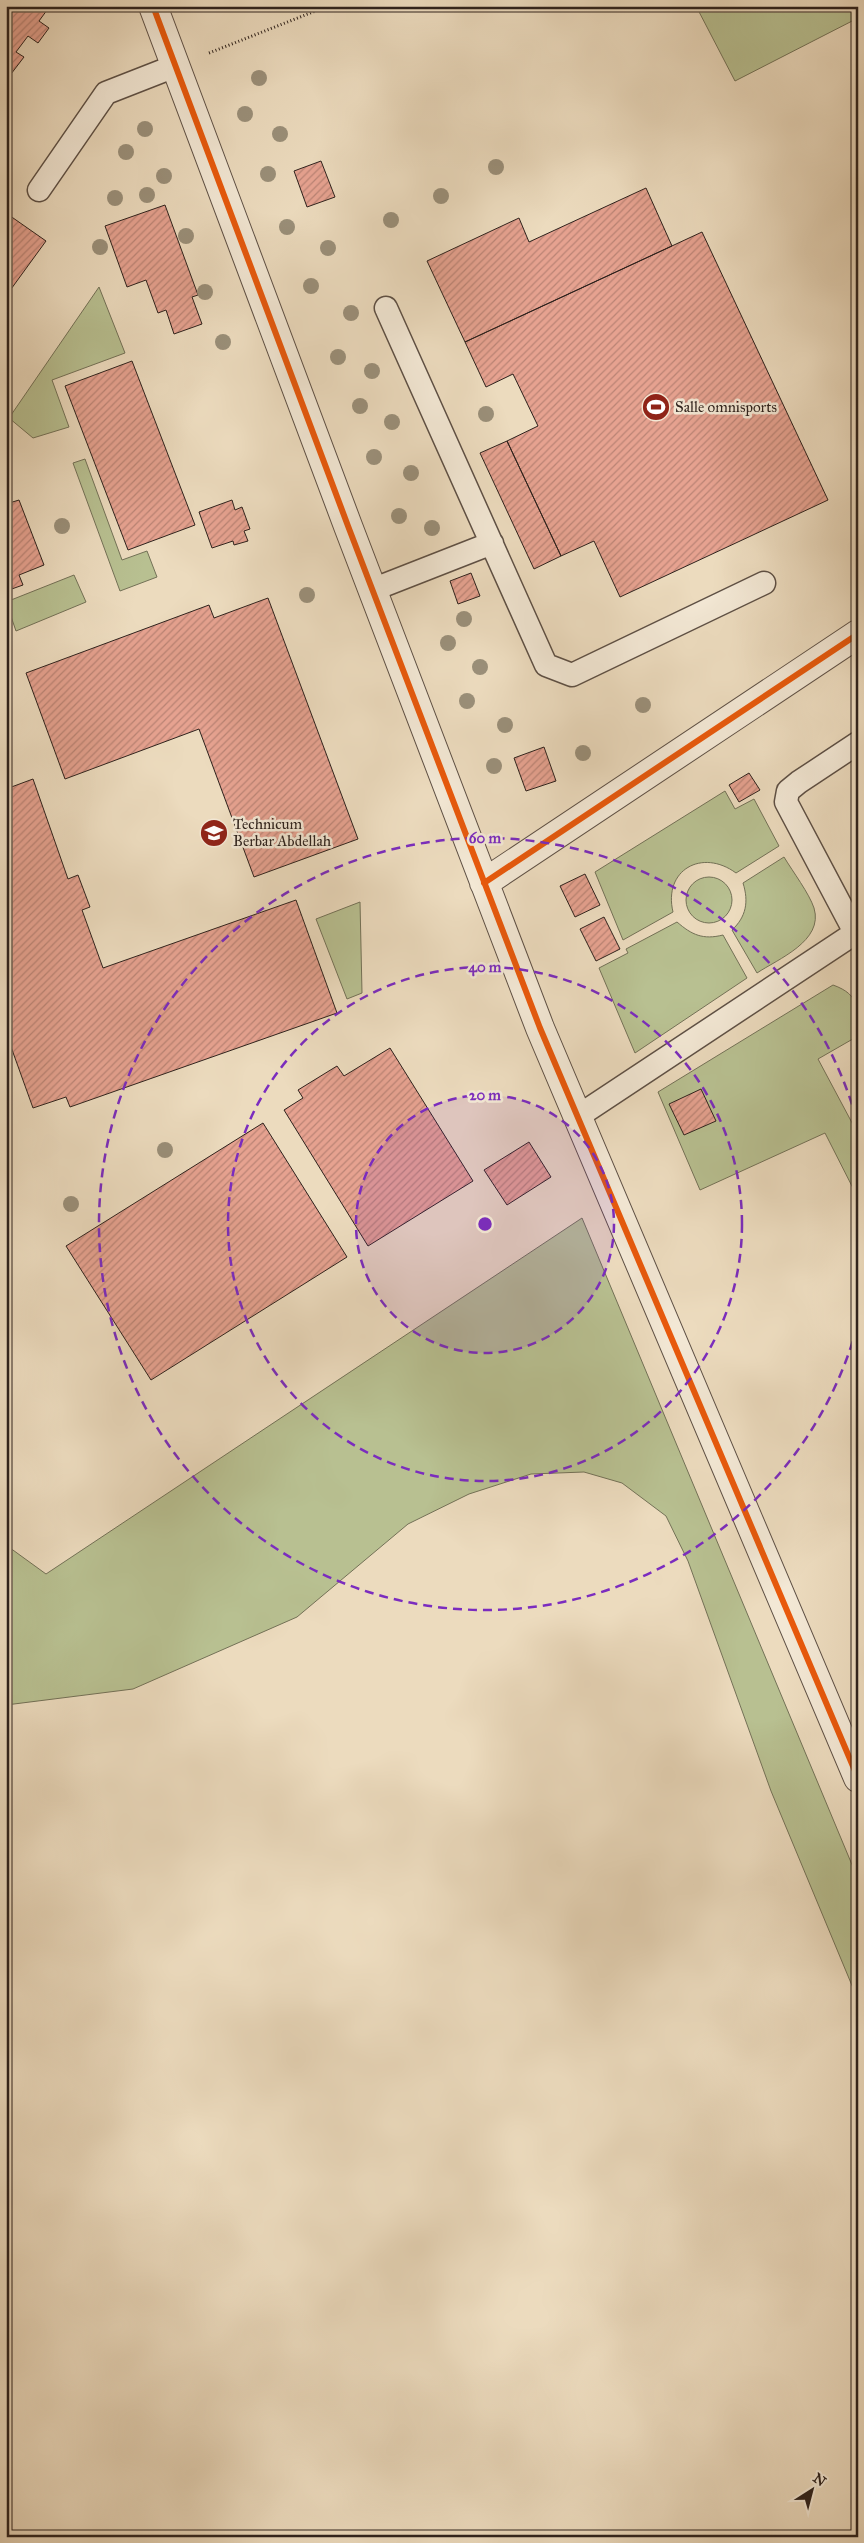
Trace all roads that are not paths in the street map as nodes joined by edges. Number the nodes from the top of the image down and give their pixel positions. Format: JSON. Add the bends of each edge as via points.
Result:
{"nodes":[{"id":1,"x":153,"y":6,"type":"edge"},
{"id":2,"x":176,"y":66,"type":"junction"},
{"id":3,"x":38,"y":190,"type":"dead end"},
{"id":4,"x":386,"y":308,"type":"dead end"},
{"id":5,"x":492,"y":544,"type":"junction"},
{"id":6,"x":764,"y":582,"type":"dead end"},
{"id":7,"x":372,"y":590,"type":"junction"},
{"id":8,"x":858,"y":634,"type":"edge"},
{"id":9,"x":858,"y":744,"type":"edge"},
{"id":10,"x":484,"y":883,"type":"junction"},
{"id":11,"x":856,"y":935,"type":"edge"},
{"id":12,"x":578,"y":1117,"type":"junction"},
{"id":13,"x":858,"y":1778,"type":"edge"}],
"edges":[{"from":1,"to":2,"type":"street"},
{"from":2,"to":3,"type":"lane","via":[[106,93]]},
{"from":2,"to":7,"type":"street"},
{"from":4,"to":5,"type":"lane"},
{"from":5,"to":6,"type":"lane","via":[[546,665],[572,675]]},
{"from":5,"to":7,"type":"lane"},
{"from":7,"to":10,"type":"street"},
{"from":8,"to":10,"type":"street"},
{"from":9,"to":11,"type":"lane","via":[[799,782],[788,791],[786,802]]},
{"from":10,"to":12,"type":"street"},
{"from":11,"to":12,"type":"lane"},
{"from":12,"to":13,"type":"street"}]}
